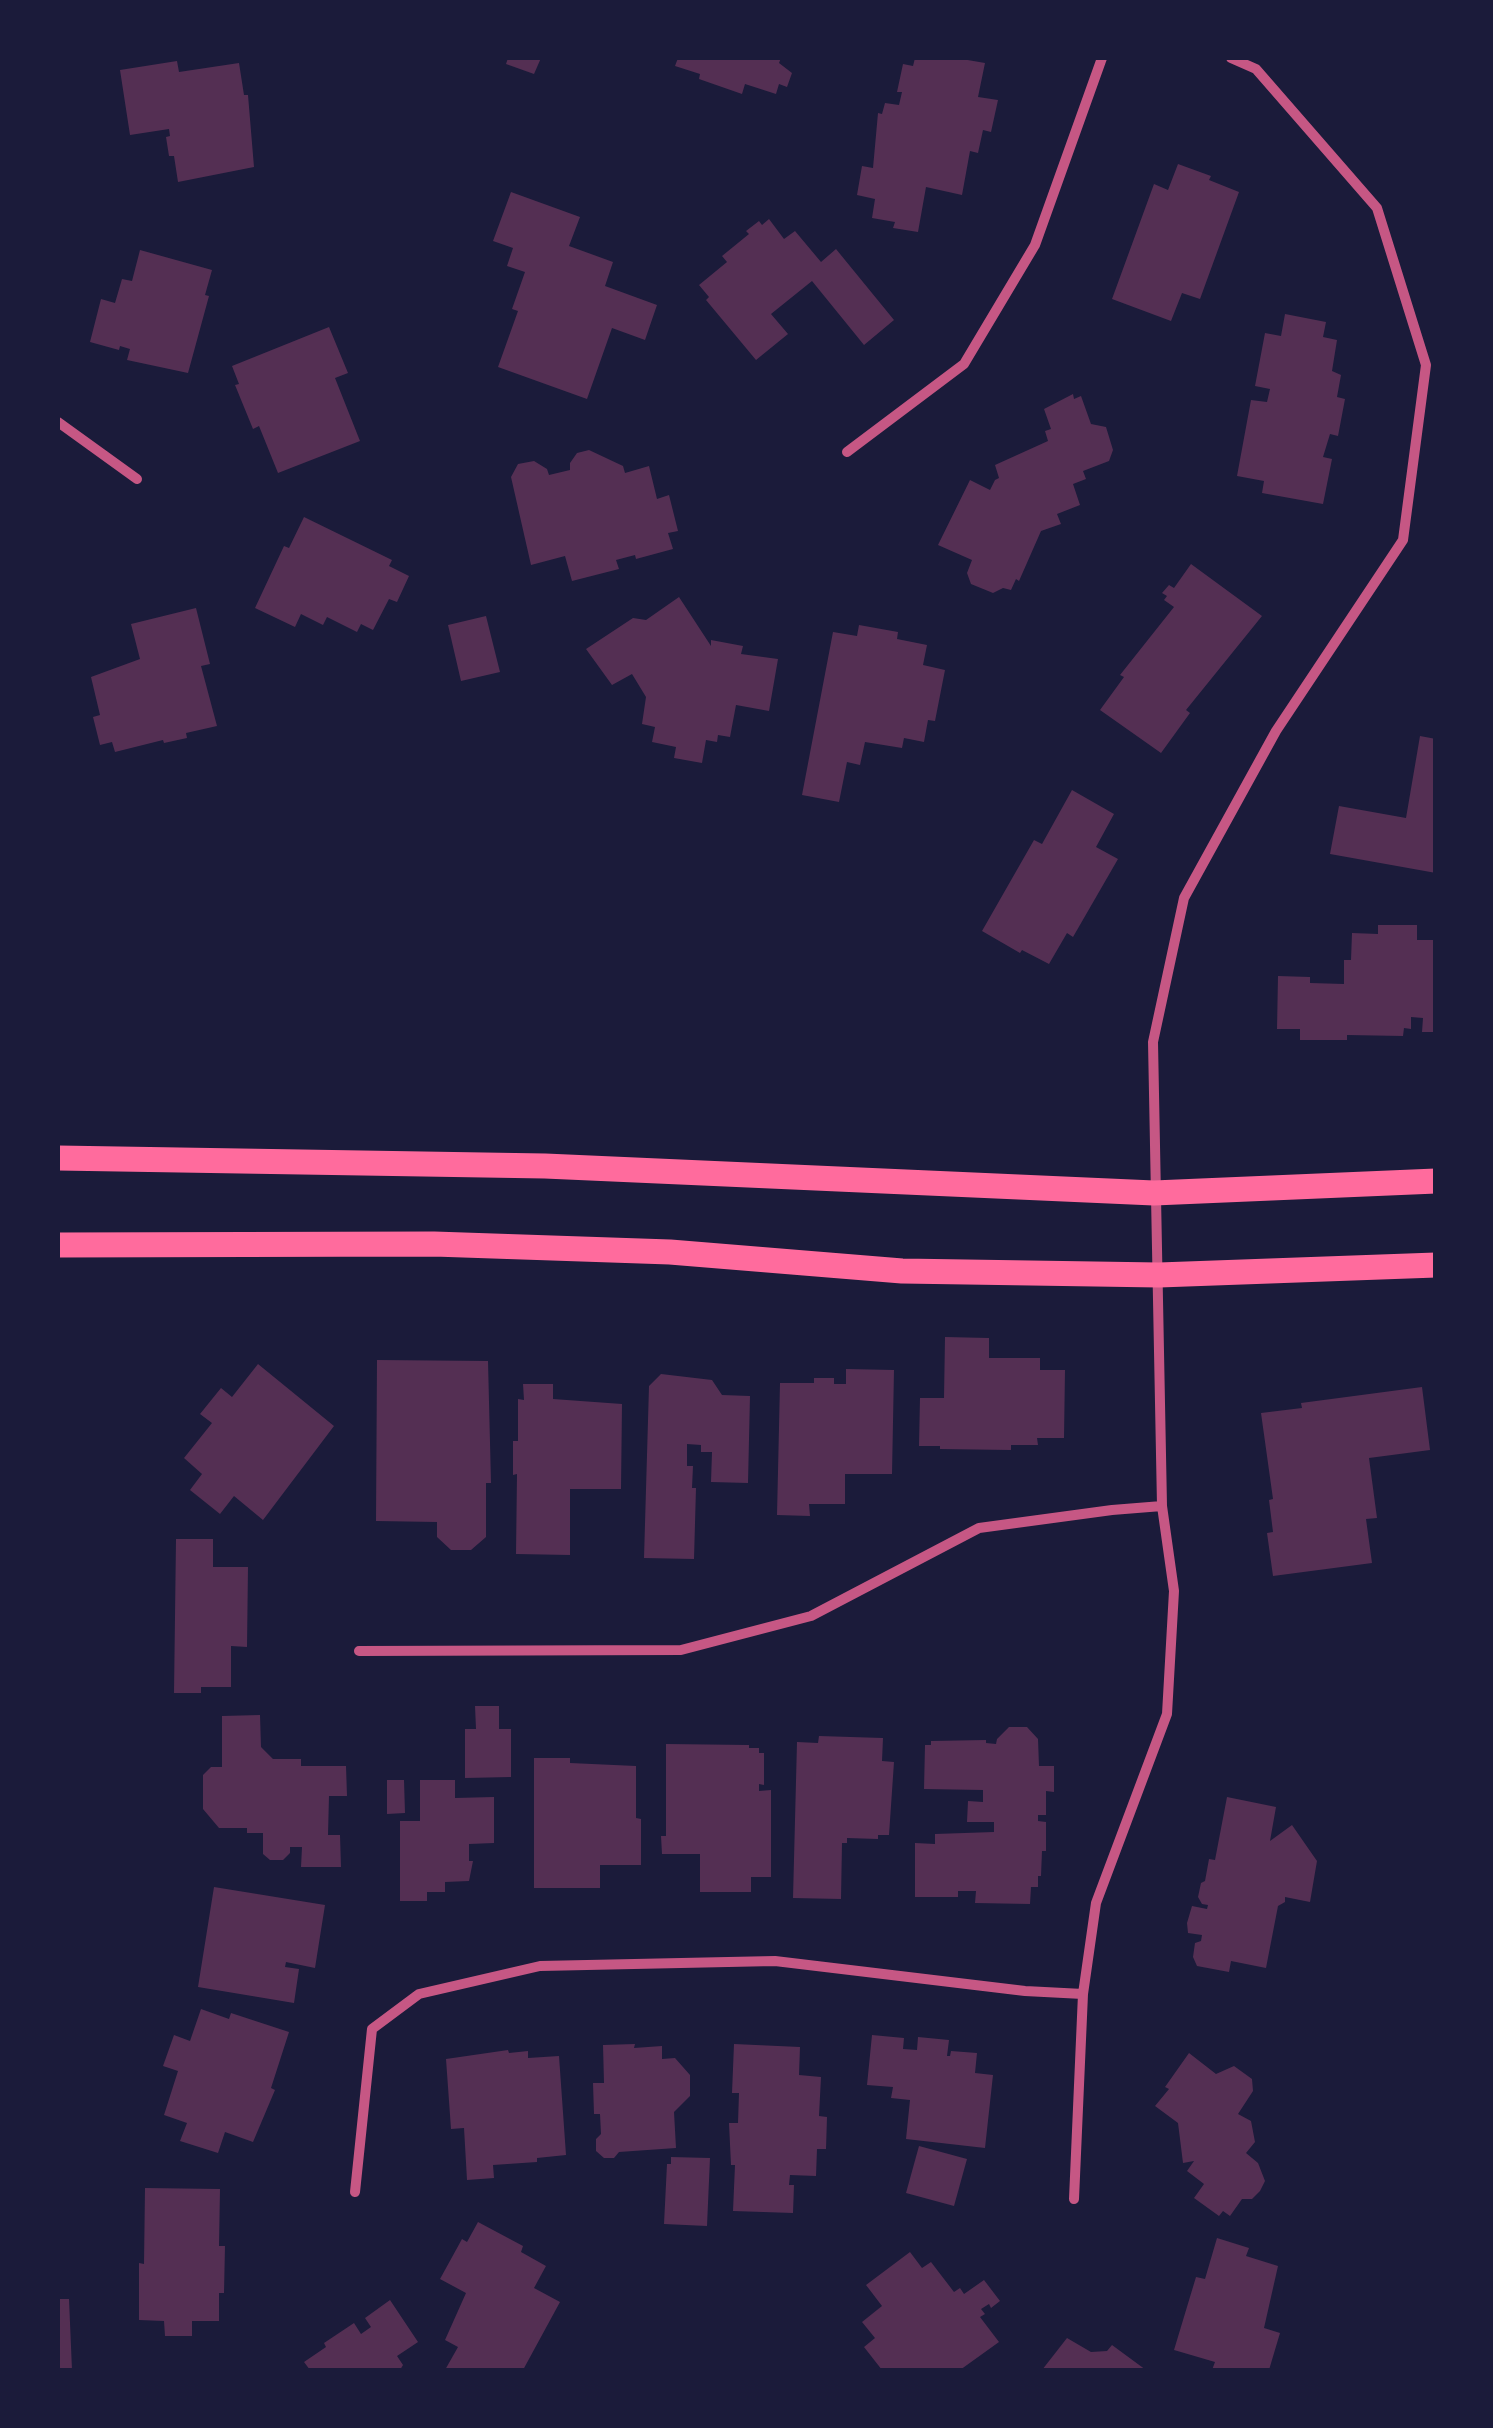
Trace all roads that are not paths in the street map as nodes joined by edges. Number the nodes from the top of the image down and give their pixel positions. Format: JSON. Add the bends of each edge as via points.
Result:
{"nodes":[{"id":1,"x":1102,"y":58,"type":"edge"},
{"id":2,"x":1231,"y":58,"type":"edge"},
{"id":3,"x":58,"y":422,"type":"edge"},
{"id":4,"x":846,"y":452,"type":"dead end"},
{"id":5,"x":137,"y":479,"type":"dead end"},
{"id":6,"x":58,"y":1158,"type":"edge"},
{"id":7,"x":1436,"y":1181,"type":"edge"},
{"id":8,"x":1154,"y":1193,"type":"junction"},
{"id":9,"x":58,"y":1245,"type":"edge"},
{"id":10,"x":1436,"y":1265,"type":"edge"},
{"id":11,"x":1158,"y":1275,"type":"junction"},
{"id":12,"x":1162,"y":1506,"type":"junction"},
{"id":13,"x":359,"y":1650,"type":"dead end"},
{"id":14,"x":1083,"y":1994,"type":"junction"},
{"id":15,"x":355,"y":2192,"type":"dead end"},
{"id":16,"x":1074,"y":2199,"type":"dead end"}],
"edges":[{"from":1,"to":4,"type":"street","via":[[1035,245],[964,364]]},
{"from":2,"to":8,"type":"street","via":[[1256,69],[1377,208],[1426,365],[1403,540],[1276,731],[1184,898],[1153,1042]]},
{"from":3,"to":5,"type":"street"},
{"from":6,"to":8,"type":"main road","via":[[545,1166]]},
{"from":7,"to":8,"type":"main road"},
{"from":8,"to":11,"type":"street"},
{"from":9,"to":11,"type":"main road","via":[[454,1245],[670,1252],[902,1271]]},
{"from":10,"to":11,"type":"main road"},
{"from":11,"to":12,"type":"street"},
{"from":12,"to":13,"type":"street","via":[[979,1528],[810,1616],[681,1650]]},
{"from":12,"to":14,"type":"street","via":[[1174,1591],[1167,1714],[1096,1903]]},
{"from":14,"to":15,"type":"street","via":[[775,1961],[540,1966],[419,1994],[372,2028]]},
{"from":14,"to":16,"type":"street"}]}
